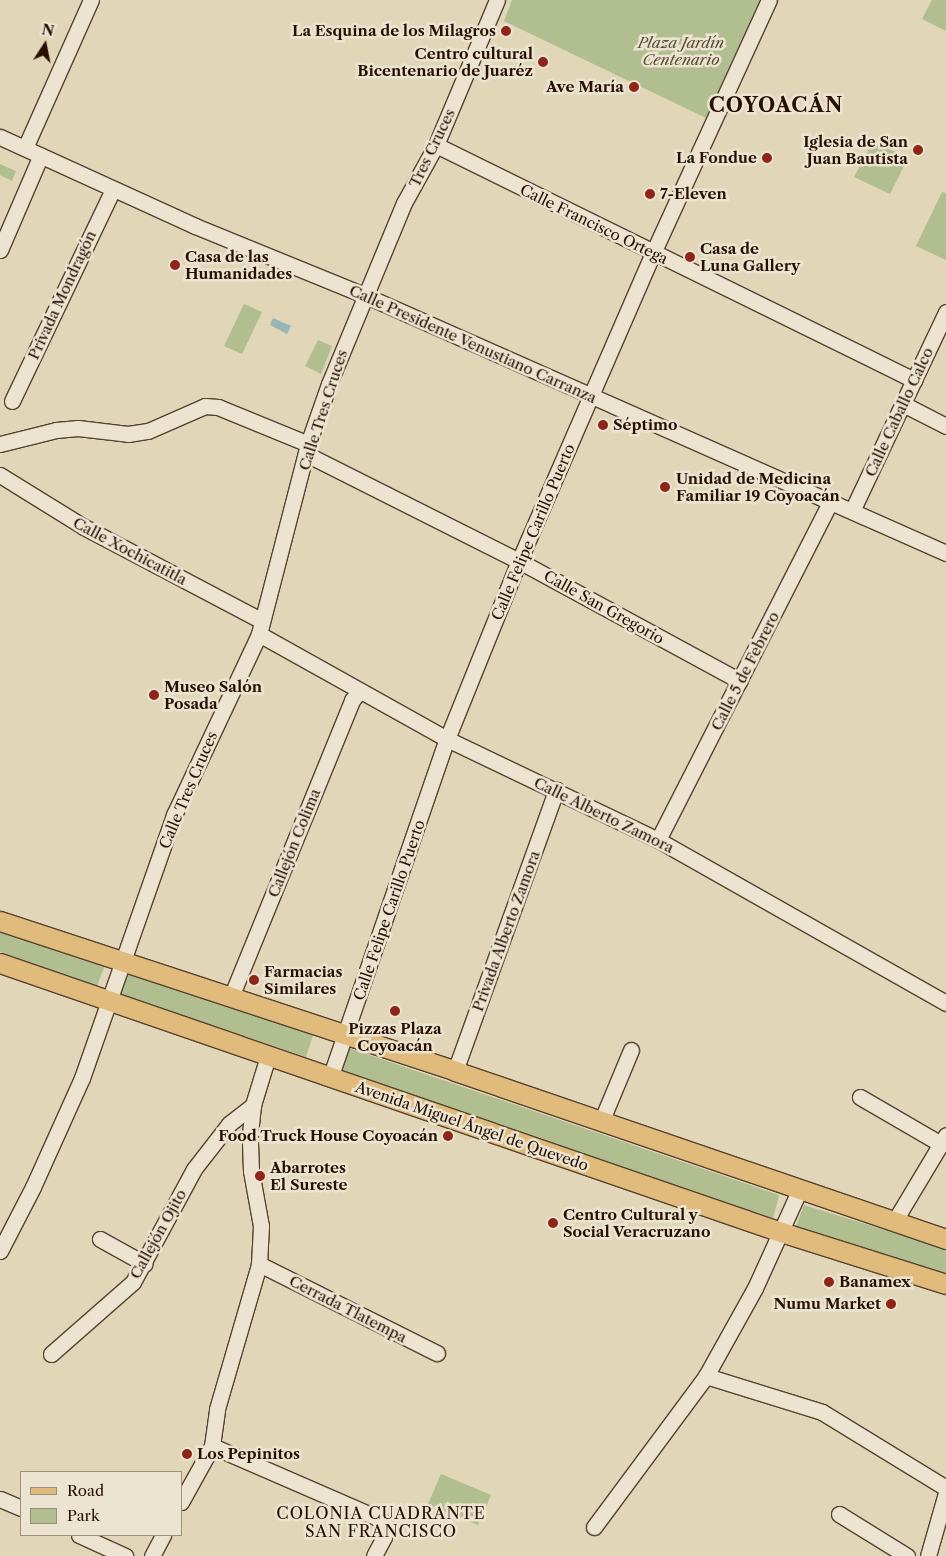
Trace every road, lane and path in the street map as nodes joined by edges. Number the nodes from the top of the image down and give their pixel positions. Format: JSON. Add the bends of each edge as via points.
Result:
{"nodes":[{"id":1,"x":91,"y":0,"type":"edge"},
{"id":2,"x":498,"y":0,"type":"edge"},
{"id":3,"x":769,"y":0,"type":"edge"},
{"id":4,"x":0,"y":137,"type":"edge"},
{"id":5,"x":436,"y":145,"type":"junction"},
{"id":6,"x":25,"y":148,"type":"junction"},
{"id":7,"x":41,"y":155,"type":"junction"},
{"id":8,"x":113,"y":188,"type":"junction"},
{"id":9,"x":0,"y":250,"type":"edge"},
{"id":10,"x":653,"y":253,"type":"junction"},
{"id":11,"x":364,"y":295,"type":"junction"},
{"id":12,"x":946,"y":312,"type":"edge"},
{"id":13,"x":914,"y":380,"type":"junction"},
{"id":14,"x":590,"y":396,"type":"junction"},
{"id":15,"x":12,"y":401,"type":"dead end"},
{"id":16,"x":903,"y":404,"type":"junction"},
{"id":17,"x":946,"y":426,"type":"edge"},
{"id":18,"x":0,"y":444,"type":"edge"},
{"id":19,"x":307,"y":449,"type":"junction"},
{"id":20,"x":0,"y":475,"type":"edge"},
{"id":21,"x":831,"y":501,"type":"junction"},
{"id":22,"x":852,"y":511,"type":"junction"},
{"id":23,"x":946,"y":553,"type":"edge"},
{"id":24,"x":520,"y":561,"type":"junction"},
{"id":25,"x":261,"y":628,"type":"junction"},
{"id":26,"x":740,"y":681,"type":"junction"},
{"id":27,"x":360,"y":691,"type":"junction"},
{"id":28,"x":448,"y":738,"type":"junction"},
{"id":29,"x":556,"y":790,"type":"junction"},
{"id":30,"x":658,"y":840,"type":"junction"},
{"id":31,"x":0,"y":921,"type":"edge"},
{"id":32,"x":123,"y":962,"type":"junction"},
{"id":33,"x":0,"y":963,"type":"edge"},
{"id":34,"x":232,"y":998,"type":"junction"},
{"id":35,"x":108,"y":1001,"type":"junction"},
{"id":36,"x":946,"y":1003,"type":"edge"},
{"id":37,"x":345,"y":1036,"type":"junction"},
{"id":38,"x":631,"y":1050,"type":"dead end"},
{"id":39,"x":268,"y":1056,"type":"junction"},
{"id":40,"x":455,"y":1071,"type":"junction"},
{"id":41,"x":330,"y":1078,"type":"junction"},
{"id":42,"x":860,"y":1097,"type":"dead end"},
{"id":43,"x":253,"y":1105,"type":"junction"},
{"id":44,"x":601,"y":1122,"type":"junction"},
{"id":45,"x":943,"y":1140,"type":"edge"},
{"id":46,"x":799,"y":1192,"type":"junction"},
{"id":47,"x":894,"y":1222,"type":"junction"},
{"id":48,"x":781,"y":1232,"type":"junction"},
{"id":49,"x":100,"y":1239,"type":"dead end"},
{"id":50,"x":946,"y":1239,"type":"edge"},
{"id":51,"x":0,"y":1251,"type":"edge"},
{"id":52,"x":145,"y":1264,"type":"junction"},
{"id":53,"x":259,"y":1264,"type":"junction"},
{"id":54,"x":946,"y":1284,"type":"edge"},
{"id":55,"x":51,"y":1354,"type":"dead end"},
{"id":56,"x":437,"y":1354,"type":"dead end"},
{"id":57,"x":706,"y":1376,"type":"junction"},
{"id":58,"x":212,"y":1446,"type":"junction"},
{"id":59,"x":946,"y":1488,"type":"edge"},
{"id":60,"x":946,"y":1493,"type":"edge"},
{"id":61,"x":0,"y":1499,"type":"edge"},
{"id":62,"x":182,"y":1500,"type":"edge"},
{"id":63,"x":20,"y":1508,"type":"edge"},
{"id":64,"x":839,"y":1514,"type":"dead end"},
{"id":65,"x":594,"y":1527,"type":"dead end"},
{"id":66,"x":80,"y":1536,"type":"edge"},
{"id":67,"x":162,"y":1536,"type":"edge"},
{"id":68,"x":125,"y":1556,"type":"edge"},
{"id":69,"x":152,"y":1556,"type":"edge"},
{"id":70,"x":374,"y":1556,"type":"edge"},
{"id":71,"x":907,"y":1556,"type":"edge"},
{"id":72,"x":928,"y":1556,"type":"edge"}],
"edges":[{"from":1,"to":6,"type":"street"},
{"from":2,"to":5,"type":"street","name":"Tres Cruces"},
{"from":3,"to":10,"type":"street","name":"Calle Felipe Carillo Puerto"},
{"from":4,"to":6,"type":"street","name":"Calle Presidente Venustiano Carranza"},
{"from":5,"to":10,"type":"street","name":"Calle Francisco Ortega"},
{"from":5,"to":11,"type":"street","name":"Tres Cruces","via":[[404,203]]},
{"from":6,"to":7,"type":"street","name":"Calle Presidente Venustiano Carranza"},
{"from":7,"to":8,"type":"street","name":"Calle Presidente Venustiano Carranza"},
{"from":7,"to":9,"type":"street"},
{"from":8,"to":11,"type":"street","name":"Calle Presidente Venustiano Carranza","via":[[195,226]]},
{"from":8,"to":15,"type":"street","name":"Privada Mondragón"},
{"from":10,"to":13,"type":"street","name":"Calle Francisco Ortega"},
{"from":10,"to":14,"type":"street","name":"Calle Felipe Carillo Puerto"},
{"from":11,"to":14,"type":"street","name":"Calle Presidente Venustiano Carranza"},
{"from":11,"to":19,"type":"street","name":"Calle Tres Cruces"},
{"from":12,"to":13,"type":"street","name":"Calle Caballo Calco"},
{"from":13,"to":16,"type":"street","name":"Calle Caballo Calco"},
{"from":14,"to":21,"type":"street","name":"Calle Presidente Venustiano Carranza"},
{"from":14,"to":24,"type":"street","name":"Calle Felipe Carillo Puerto"},
{"from":16,"to":17,"type":"street"},
{"from":16,"to":22,"type":"street","name":"Calle Caballo Calco"},
{"from":18,"to":19,"type":"street","name":"Calle San Gregorio","via":[[78,428],[128,434],[148,431],[205,406],[218,407]]},
{"from":19,"to":24,"type":"street","name":"Calle San Gregorio"},
{"from":19,"to":25,"type":"street","name":"Calle Tres Cruces"},
{"from":20,"to":25,"type":"street","name":"Calle Xochicatitla"},
{"from":21,"to":22,"type":"street","name":"Calle Presidente Venustiano Carranza"},
{"from":21,"to":26,"type":"street","name":"Calle 5 de Febrero"},
{"from":22,"to":23,"type":"street","name":"Calle Presidente Venustiano Carranza"},
{"from":24,"to":26,"type":"street","name":"Calle San Gregorio"},
{"from":24,"to":28,"type":"street","name":"Calle Felipe Carillo Puerto"},
{"from":25,"to":27,"type":"street","name":"Calle Alberto Zamora"},
{"from":25,"to":32,"type":"street","name":"Calle Tres Cruces","via":[[174,815]]},
{"from":26,"to":30,"type":"street","name":"Calle 5 de Febrero"},
{"from":27,"to":28,"type":"street","name":"Calle Alberto Zamora"},
{"from":27,"to":34,"type":"street","name":"Callejón Colima","via":[[352,700]]},
{"from":28,"to":29,"type":"street","name":"Calle Alberto Zamora"},
{"from":28,"to":37,"type":"street","name":"Calle Felipe Carillo Puerto"},
{"from":29,"to":30,"type":"street","name":"Calle Alberto Zamora"},
{"from":29,"to":40,"type":"street","name":"Privada Alberto Zamora"},
{"from":30,"to":36,"type":"street","name":"Calle Alberto Zamora"},
{"from":31,"to":32,"type":"main road"},
{"from":32,"to":34,"type":"main road"},
{"from":32,"to":35,"type":"street","name":"Calle Tres Cruces"},
{"from":33,"to":35,"type":"main road","name":"Avenida Miguel Ángel de Quevedo"},
{"from":34,"to":37,"type":"main road"},
{"from":35,"to":39,"type":"main road","name":"Avenida Miguel Ángel de Quevedo"},
{"from":35,"to":51,"type":"street","name":"Calle Tres Cruces","via":[[82,1078]]},
{"from":37,"to":40,"type":"main road"},
{"from":37,"to":41,"type":"street","name":"Calle Felipe Carillo Puerto"},
{"from":38,"to":44,"type":"street"},
{"from":39,"to":41,"type":"main road","name":"Avenida Miguel Ángel de Quevedo"},
{"from":39,"to":43,"type":"street"},
{"from":40,"to":44,"type":"main road"},
{"from":41,"to":48,"type":"main road","name":"Avenida Miguel Ángel de Quevedo"},
{"from":42,"to":45,"type":"street"},
{"from":43,"to":52,"type":"street","name":"Callejón Ojito","via":[[229,1124],[194,1169]]},
{"from":43,"to":53,"type":"street","via":[[251,1170],[261,1226]]},
{"from":44,"to":46,"type":"main road"},
{"from":45,"to":47,"type":"street"},
{"from":46,"to":47,"type":"main road"},
{"from":46,"to":48,"type":"street"},
{"from":47,"to":50,"type":"main road"},
{"from":48,"to":54,"type":"main road","name":"Avenida Miguel Ángel de Quevedo"},
{"from":48,"to":57,"type":"street","via":[[755,1288]]},
{"from":49,"to":52,"type":"street"},
{"from":52,"to":55,"type":"street","name":"Callejón Ojito","via":[[133,1282]]},
{"from":53,"to":56,"type":"street","name":"Cerrada Tlatempa"},
{"from":53,"to":58,"type":"street","via":[[217,1409]]},
{"from":57,"to":59,"type":"street","via":[[822,1412]]},
{"from":57,"to":65,"type":"street"},
{"from":58,"to":62,"type":"street"},
{"from":58,"to":70,"type":"street","via":[[380,1519],[386,1526]]},
{"from":60,"to":72,"type":"street"},
{"from":61,"to":63,"type":"street"},
{"from":64,"to":71,"type":"street"},
{"from":66,"to":68,"type":"street"},
{"from":67,"to":69,"type":"street"}]}
